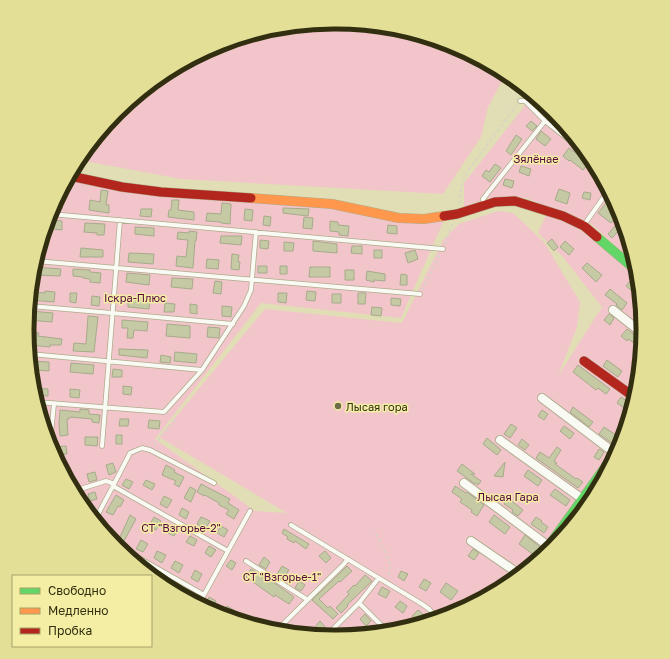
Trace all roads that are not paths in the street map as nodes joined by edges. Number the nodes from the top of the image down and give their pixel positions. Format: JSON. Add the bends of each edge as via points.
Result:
{"nodes":[{"id":1,"x":520,"y":101,"type":"road end"},
{"id":2,"x":545,"y":121,"type":"junction"},
{"id":3,"x":566,"y":137,"type":"edge"},
{"id":4,"x":76,"y":177,"type":"edge"},
{"id":5,"x":605,"y":196,"type":"edge"},
{"id":6,"x":484,"y":205,"type":"junction"},
{"id":7,"x":57,"y":215,"type":"edge"},
{"id":8,"x":120,"y":220,"type":"junction"},
{"id":9,"x":584,"y":226,"type":"junction"},
{"id":10,"x":256,"y":232,"type":"junction"},
{"id":11,"x":443,"y":249,"type":"dead end"},
{"id":12,"x":42,"y":262,"type":"edge"},
{"id":13,"x":628,"y":263,"type":"edge"},
{"id":14,"x":116,"y":268,"type":"junction"},
{"id":15,"x":252,"y":280,"type":"junction"},
{"id":16,"x":420,"y":294,"type":"dead end"},
{"id":17,"x":35,"y":306,"type":"edge"},
{"id":18,"x":613,"y":310,"type":"dead end"},
{"id":19,"x":112,"y":313,"type":"junction"},
{"id":20,"x":233,"y":324,"type":"junction"},
{"id":21,"x":636,"y":327,"type":"edge"},
{"id":22,"x":36,"y":354,"type":"edge"},
{"id":23,"x":109,"y":361,"type":"junction"},
{"id":24,"x":584,"y":361,"type":"dead end"},
{"id":25,"x":202,"y":370,"type":"junction"},
{"id":26,"x":629,"y":393,"type":"edge"},
{"id":27,"x":542,"y":398,"type":"dead end"},
{"id":28,"x":44,"y":403,"type":"edge"},
{"id":29,"x":54,"y":404,"type":"junction"},
{"id":30,"x":106,"y":408,"type":"junction"},
{"id":31,"x":51,"y":430,"type":"edge"},
{"id":32,"x":500,"y":440,"type":"dead end"},
{"id":33,"x":102,"y":446,"type":"dead end"},
{"id":34,"x":611,"y":449,"type":"edge"},
{"id":35,"x":214,"y":483,"type":"dead end"},
{"id":36,"x":464,"y":483,"type":"dead end"},
{"id":37,"x":113,"y":486,"type":"junction"},
{"id":38,"x":81,"y":489,"type":"edge"},
{"id":39,"x":583,"y":499,"type":"edge"},
{"id":40,"x":250,"y":511,"type":"dead end"},
{"id":41,"x":98,"y":514,"type":"edge"},
{"id":42,"x":291,"y":526,"type":"dead end"},
{"id":43,"x":471,"y":541,"type":"dead end"},
{"id":44,"x":545,"y":544,"type":"edge"},
{"id":45,"x":228,"y":551,"type":"junction"},
{"id":46,"x":348,"y":559,"type":"junction"},
{"id":47,"x":143,"y":561,"type":"edge"},
{"id":48,"x":246,"y":561,"type":"dead end"},
{"id":49,"x":515,"y":570,"type":"edge"},
{"id":50,"x":378,"y":579,"type":"junction"},
{"id":51,"x":204,"y":595,"type":"junction"},
{"id":52,"x":202,"y":599,"type":"edge"},
{"id":53,"x":308,"y":600,"type":"junction"},
{"id":54,"x":359,"y":603,"type":"junction"},
{"id":55,"x":433,"y":614,"type":"edge"},
{"id":56,"x":282,"y":625,"type":"edge"},
{"id":57,"x":382,"y":626,"type":"edge"},
{"id":58,"x":332,"y":630,"type":"edge"}],
"edges":[{"from":1,"to":2,"type":"lane","via":[[524,101]]},
{"from":2,"to":3,"type":"lane"},
{"from":2,"to":6,"type":"lane","via":[[483,198]]},
{"from":4,"to":6,"type":"street","via":[[161,192],[332,204],[399,218],[424,219],[457,214]]},
{"from":5,"to":9,"type":"lane"},
{"from":6,"to":9,"type":"street","via":[[515,201],[563,216]]},
{"from":7,"to":8,"type":"lane"},
{"from":8,"to":10,"type":"lane"},
{"from":8,"to":14,"type":"lane"},
{"from":9,"to":13,"type":"street"},
{"from":10,"to":11,"type":"lane"},
{"from":10,"to":15,"type":"lane"},
{"from":12,"to":14,"type":"lane"},
{"from":14,"to":15,"type":"lane"},
{"from":14,"to":19,"type":"lane"},
{"from":15,"to":16,"type":"lane"},
{"from":15,"to":20,"type":"lane","via":[[249,295]]},
{"from":17,"to":19,"type":"lane"},
{"from":18,"to":21,"type":"street"},
{"from":19,"to":20,"type":"lane"},
{"from":19,"to":23,"type":"lane"},
{"from":20,"to":25,"type":"lane"},
{"from":22,"to":23,"type":"lane"},
{"from":23,"to":25,"type":"lane"},
{"from":23,"to":30,"type":"lane"},
{"from":24,"to":26,"type":"street"},
{"from":25,"to":30,"type":"lane","via":[[164,412]]},
{"from":27,"to":34,"type":"street"},
{"from":28,"to":29,"type":"lane"},
{"from":29,"to":30,"type":"lane"},
{"from":29,"to":31,"type":"lane"},
{"from":30,"to":33,"type":"lane"},
{"from":32,"to":39,"type":"street"},
{"from":35,"to":37,"type":"lane","via":[[142,448],[130,453]]},
{"from":36,"to":44,"type":"street"},
{"from":37,"to":38,"type":"lane","via":[[106,481]]},
{"from":37,"to":41,"type":"lane"},
{"from":37,"to":45,"type":"lane"},
{"from":40,"to":45,"type":"lane"},
{"from":42,"to":46,"type":"lane"},
{"from":43,"to":49,"type":"street"},
{"from":45,"to":51,"type":"lane"},
{"from":46,"to":50,"type":"lane"},
{"from":46,"to":53,"type":"lane"},
{"from":47,"to":51,"type":"lane"},
{"from":48,"to":53,"type":"lane"},
{"from":50,"to":54,"type":"lane"},
{"from":50,"to":55,"type":"lane","via":[[422,604]]},
{"from":51,"to":52,"type":"lane"},
{"from":53,"to":56,"type":"lane"},
{"from":54,"to":57,"type":"lane"},
{"from":54,"to":58,"type":"lane"}]}
